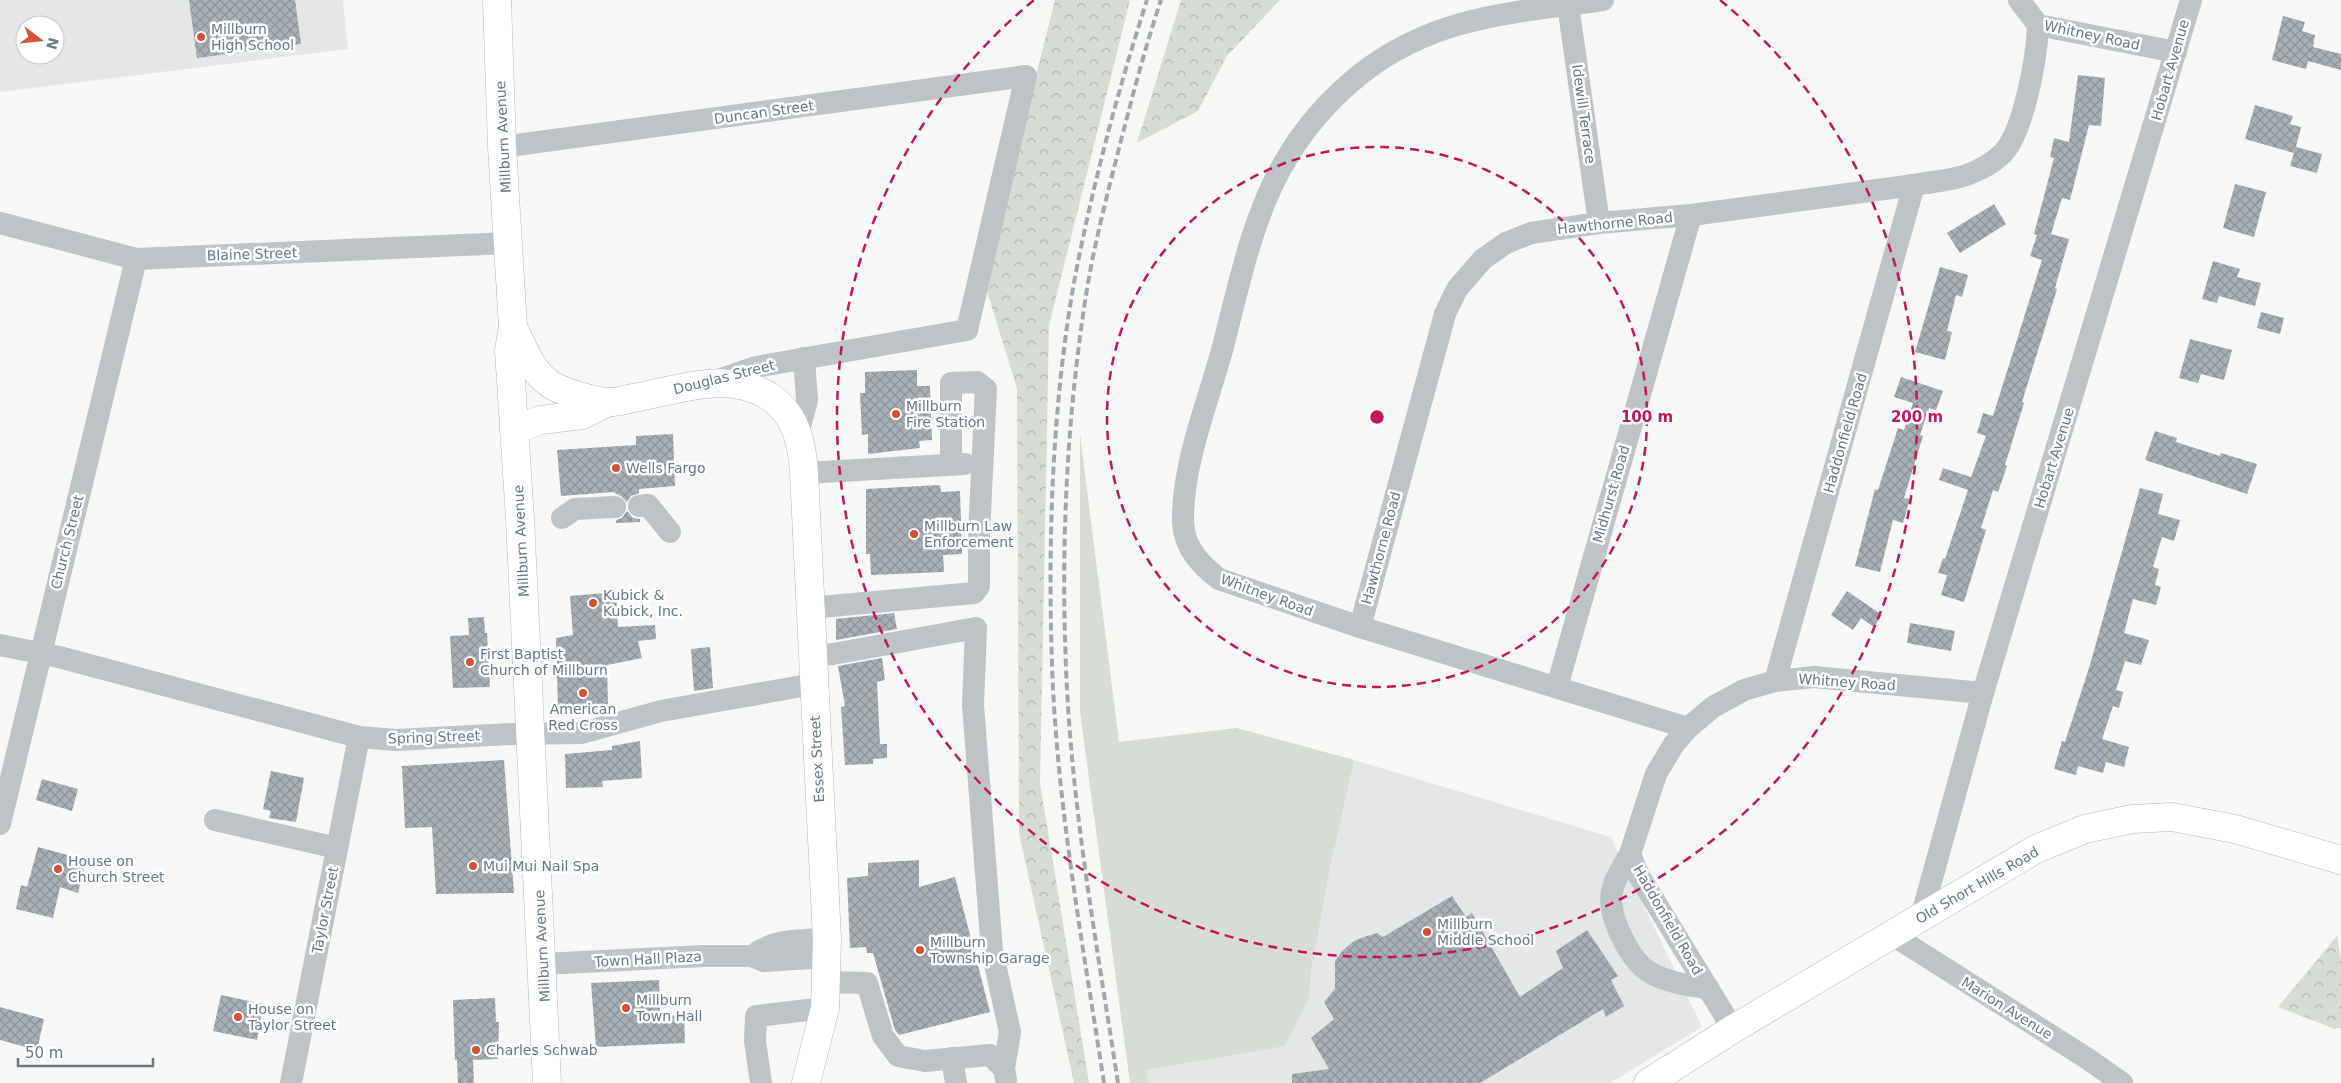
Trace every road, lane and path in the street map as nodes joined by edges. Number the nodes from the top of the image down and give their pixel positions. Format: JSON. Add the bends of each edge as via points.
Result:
{"nodes":[{"id":1,"x":497,"y":0,"type":"edge"},
{"id":2,"x":1603,"y":0,"type":"edge"},
{"id":3,"x":2019,"y":0,"type":"edge"},
{"id":4,"x":2190,"y":0,"type":"edge"},
{"id":5,"x":1568,"y":5,"type":"junction"},
{"id":6,"x":2038,"y":25,"type":"junction"},
{"id":7,"x":2176,"y":52,"type":"junction"},
{"id":8,"x":502,"y":147,"type":"junction"},
{"id":9,"x":1914,"y":185,"type":"junction"},
{"id":10,"x":1690,"y":215,"type":"junction"},
{"id":11,"x":0,"y":223,"type":"edge"},
{"id":12,"x":1599,"y":223,"type":"junction"},
{"id":13,"x":509,"y":243,"type":"junction"},
{"id":14,"x":136,"y":259,"type":"junction"},
{"id":15,"x":513,"y":328,"type":"junction"},
{"id":16,"x":967,"y":330,"type":"joint"},
{"id":17,"x":804,"y":358,"type":"junction"},
{"id":18,"x":707,"y":384,"type":"junction"},
{"id":19,"x":608,"y":402,"type":"junction"},
{"id":20,"x":514,"y":430,"type":"junction"},
{"id":21,"x":798,"y":434,"type":"junction"},
{"id":22,"x":951,"y":464,"type":"junction"},
{"id":23,"x":982,"y":465,"type":"junction"},
{"id":24,"x":804,"y":474,"type":"junction"},
{"id":25,"x":639,"y":506,"type":"dead end"},
{"id":26,"x":615,"y":507,"type":"dead end"},
{"id":27,"x":562,"y":518,"type":"dead end"},
{"id":28,"x":670,"y":532,"type":"dead end"},
{"id":29,"x":810,"y":608,"type":"junction"},
{"id":30,"x":1360,"y":627,"type":"junction"},
{"id":31,"x":0,"y":645,"type":"edge"},
{"id":32,"x":40,"y":653,"type":"junction"},
{"id":33,"x":812,"y":656,"type":"junction"},
{"id":34,"x":1775,"y":681,"type":"junction"},
{"id":35,"x":814,"y":684,"type":"junction"},
{"id":36,"x":1557,"y":687,"type":"junction"},
{"id":37,"x":1983,"y":693,"type":"junction"},
{"id":38,"x":1688,"y":728,"type":"junction"},
{"id":39,"x":531,"y":734,"type":"junction"},
{"id":40,"x":360,"y":736,"type":"junction"},
{"id":41,"x":215,"y":820,"type":"dead end"},
{"id":42,"x":0,"y":824,"type":"edge"},
{"id":43,"x":337,"y":848,"type":"junction"},
{"id":44,"x":1630,"y":854,"type":"junction"},
{"id":45,"x":2341,"y":860,"type":"edge"},
{"id":46,"x":1921,"y":918,"type":"junction"},
{"id":47,"x":1891,"y":934,"type":"junction"},
{"id":48,"x":543,"y":964,"type":"junction"},
{"id":49,"x":826,"y":972,"type":"junction"},
{"id":50,"x":1708,"y":988,"type":"junction"},
{"id":51,"x":1733,"y":1029,"type":"junction"},
{"id":52,"x":952,"y":1058,"type":"junction"},
{"id":53,"x":1005,"y":1076,"type":"edge"},
{"id":54,"x":291,"y":1083,"type":"edge"},
{"id":55,"x":547,"y":1083,"type":"edge"},
{"id":56,"x":761,"y":1083,"type":"edge"},
{"id":57,"x":806,"y":1083,"type":"edge"},
{"id":58,"x":956,"y":1083,"type":"edge"},
{"id":59,"x":1648,"y":1083,"type":"edge"},
{"id":60,"x":2122,"y":1083,"type":"edge"}],
"edges":[{"from":1,"to":8,"type":"main road","name":"Millburn Avenue"},
{"from":2,"to":5,"type":"street","name":"Whitney Road"},
{"from":3,"to":6,"type":"street","name":"Whitney Road"},
{"from":4,"to":7,"type":"street","name":"Hobart Avenue"},
{"from":5,"to":12,"type":"street","name":"Idewill Terrace"},
{"from":5,"to":30,"type":"street","name":"Whitney Road","via":[[1510,12],[1447,27],[1403,47],[1362,73],[1316,117],[1296,143],[1276,178],[1255,230],[1187,476],[1183,524],[1189,548],[1201,566],[1219,579]]},
{"from":6,"to":7,"type":"street","name":"Whitney Road"},
{"from":6,"to":9,"type":"street","name":"Hawthorne Road","via":[[2036,53],[2022,113],[2002,155],[1977,171]]},
{"from":7,"to":37,"type":"street","name":"Hobart Avenue"},
{"from":8,"to":13,"type":"main road","name":"Millburn Avenue"},
{"from":8,"to":16,"type":"street","name":"Duncan Street","via":[[1026,76]]},
{"from":9,"to":10,"type":"street","name":"Hawthorne Road"},
{"from":9,"to":34,"type":"street","name":"Haddonfield Road"},
{"from":10,"to":12,"type":"street","name":"Hawthorne Road"},
{"from":10,"to":36,"type":"street","name":"Midhurst Road"},
{"from":11,"to":14,"type":"street","name":"Blaine Street"},
{"from":12,"to":30,"type":"street","name":"Hawthorne Road","via":[[1531,233],[1518,238],[1483,259],[1457,289],[1442,322]]},
{"from":13,"to":14,"type":"street","name":"Blaine Street"},
{"from":13,"to":15,"type":"main road","name":"Millburn Avenue"},
{"from":14,"to":32,"type":"street","name":"Church Street"},
{"from":15,"to":19,"type":"main road","name":"Douglas Street","via":[[530,362],[549,383],[568,392]]},
{"from":15,"to":20,"type":"main road","name":"Millburn Avenue","via":[[509,350]]},
{"from":16,"to":17,"type":"street","name":"Douglas Street"},
{"from":17,"to":18,"type":"street","name":"Douglas Street","via":[[756,367]]},
{"from":17,"to":21,"type":"street","name":"Essex Street","via":[[807,400]]},
{"from":18,"to":19,"type":"main road","name":"Douglas Street"},
{"from":18,"to":21,"type":"main road","name":"Essex Street","via":[[734,382],[759,391],[778,402]]},
{"from":19,"to":20,"type":"main road","via":[[582,416],[541,420]]},
{"from":20,"to":39,"type":"main road","name":"Millburn Avenue"},
{"from":21,"to":24,"type":"main road","name":"Essex Street"},
{"from":22,"to":23,"type":"street"},
{"from":22,"to":23,"type":"street","via":[[951,383],[977,382],[986,389]]},
{"from":22,"to":24,"type":"street"},
{"from":23,"to":29,"type":"street","via":[[979,586],[974,593]]},
{"from":24,"to":29,"type":"main road","name":"Essex Street"},
{"from":25,"to":28,"type":"street","via":[[648,505]]},
{"from":26,"to":27,"type":"street","via":[[576,509]]},
{"from":29,"to":33,"type":"main road","name":"Essex Street"},
{"from":30,"to":36,"type":"street","name":"Whitney Road"},
{"from":31,"to":32,"type":"street","name":"Spring Street"},
{"from":32,"to":40,"type":"street","name":"Spring Street"},
{"from":32,"to":42,"type":"street","name":"Church Street"},
{"from":33,"to":35,"type":"main road","name":"Essex Street"},
{"from":33,"to":53,"type":"street","via":[[976,628],[973,705],[992,951],[1010,1032]]},
{"from":34,"to":37,"type":"street","name":"Whitney Road","via":[[1814,677]]},
{"from":34,"to":38,"type":"street","name":"Whitney Road","via":[[1728,698]]},
{"from":35,"to":39,"type":"street","name":"Spring Street","via":[[661,711],[582,733]]},
{"from":35,"to":49,"type":"main road","name":"Essex Street"},
{"from":36,"to":38,"type":"street","name":"Whitney Road"},
{"from":37,"to":46,"type":"street","name":"Hobart Avenue"},
{"from":38,"to":44,"type":"street","name":"Haddonfield Road","via":[[1656,774]]},
{"from":39,"to":40,"type":"street","name":"Spring Street","via":[[396,740]]},
{"from":39,"to":48,"type":"main road","name":"Millburn Avenue"},
{"from":40,"to":43,"type":"street","name":"Taylor Street"},
{"from":41,"to":43,"type":"street"},
{"from":43,"to":54,"type":"street","name":"Taylor Street"},
{"from":44,"to":50,"type":"street","name":"Haddonfield Road","via":[[1638,874]]},
{"from":44,"to":50,"type":"street","via":[[1612,890],[1610,906],[1615,925],[1631,952],[1648,971],[1682,985]]},
{"from":45,"to":46,"type":"main road","name":"Old Short Hills Road","via":[[2235,830],[2172,817],[2132,819],[2085,828],[2036,849]]},
{"from":46,"to":47,"type":"main road","name":"Old Short Hills Road"},
{"from":47,"to":51,"type":"main road","name":"Old Short Hills Road"},
{"from":47,"to":60,"type":"street","name":"Marion Avenue"},
{"from":48,"to":49,"type":"street","name":"Town Hall Plaza","via":[[752,956]]},
{"from":48,"to":55,"type":"main road","name":"Millburn Avenue"},
{"from":49,"to":52,"type":"street","via":[[867,983],[883,1036],[898,1056],[925,1061]]},
{"from":49,"to":56,"type":"street","via":[[756,1016]]},
{"from":49,"to":57,"type":"main road","name":"Essex Street"},
{"from":50,"to":51,"type":"street","name":"Haddonfield Road"},
{"from":51,"to":59,"type":"main road","name":"Old Short Hills Road"},
{"from":52,"to":53,"type":"street","via":[[990,1055]]},
{"from":52,"to":58,"type":"street"}]}
